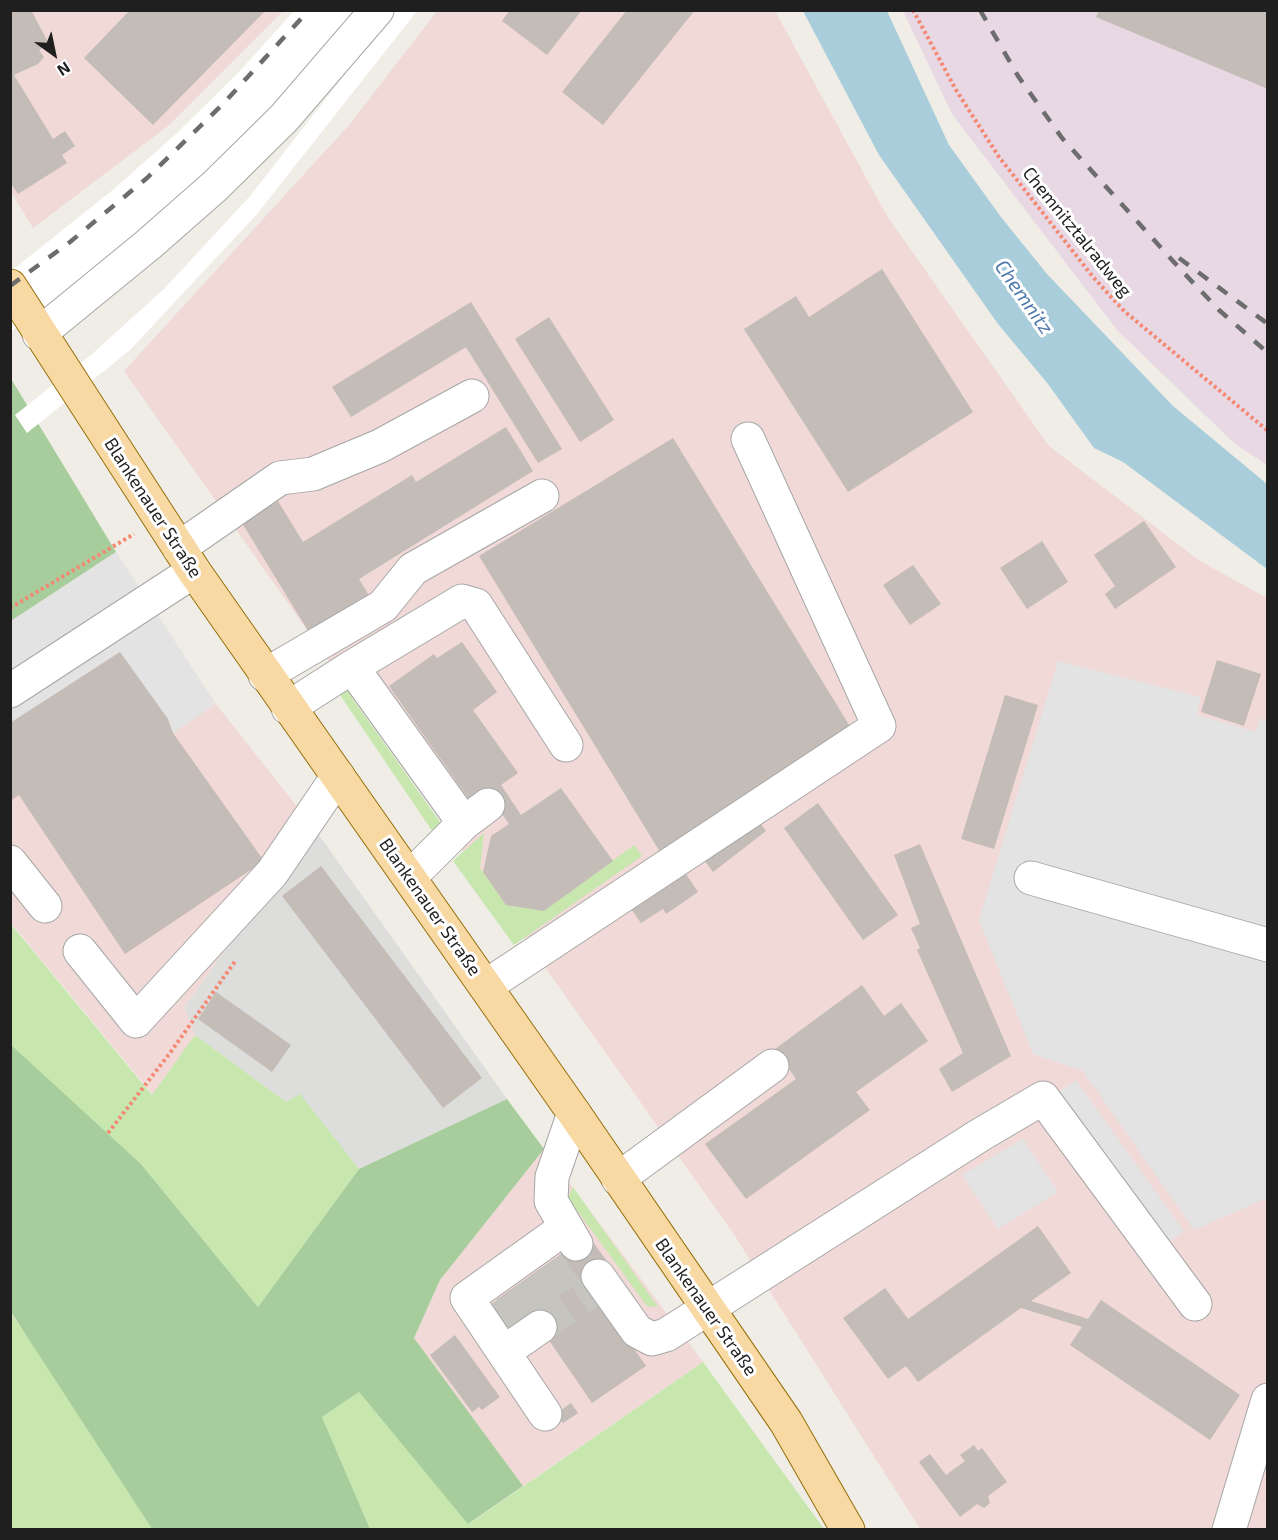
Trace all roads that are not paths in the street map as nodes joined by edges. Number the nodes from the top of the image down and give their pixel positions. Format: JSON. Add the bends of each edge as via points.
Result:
{"nodes":[{"id":1,"x":377,"y":10,"type":"edge"},
{"id":2,"x":10,"y":286,"type":"edge"},
{"id":3,"x":39,"y":334,"type":"junction"},
{"id":4,"x":472,"y":396,"type":"dead end"},
{"id":5,"x":748,"y":439,"type":"dead end"},
{"id":6,"x":542,"y":496,"type":"dead end"},
{"id":7,"x":186,"y":560,"type":"junction"},
{"id":8,"x":352,"y":667,"type":"junction"},
{"id":9,"x":266,"y":675,"type":"junction"},
{"id":10,"x":10,"y":691,"type":"edge"},
{"id":11,"x":288,"y":708,"type":"junction"},
{"id":12,"x":566,"y":745,"type":"dead end"},
{"id":13,"x":338,"y":776,"type":"junction"},
{"id":14,"x":10,"y":862,"type":"edge"},
{"id":15,"x":410,"y":877,"type":"junction"},
{"id":16,"x":1031,"y":878,"type":"dead end"},
{"id":17,"x":45,"y":906,"type":"dead end"},
{"id":18,"x":1268,"y":945,"type":"edge"},
{"id":19,"x":80,"y":951,"type":"dead end"},
{"id":20,"x":486,"y":986,"type":"junction"},
{"id":21,"x":772,"y":1066,"type":"dead end"},
{"id":22,"x":574,"y":1113,"type":"junction"},
{"id":23,"x":618,"y":1179,"type":"junction"},
{"id":24,"x":598,"y":1283,"type":"tunnel mouth"},
{"id":25,"x":1195,"y":1304,"type":"dead end"},
{"id":26,"x":706,"y":1309,"type":"junction"},
{"id":27,"x":1268,"y":1400,"type":"edge"},
{"id":28,"x":545,"y":1414,"type":"dead end"},
{"id":29,"x":848,"y":1530,"type":"edge"},
{"id":30,"x":1229,"y":1530,"type":"edge"}],
"edges":[{"from":1,"to":3,"type":"lane","via":[[284,118],[215,186]]},
{"from":2,"to":3,"type":"main road","name":"Blankenauer Straße"},
{"from":3,"to":7,"type":"main road","name":"Blankenauer Straße"},
{"from":4,"to":7,"type":"lane","via":[[371,450],[313,474],[280,478]]},
{"from":5,"to":20,"type":"lane","via":[[879,726]]},
{"from":6,"to":9,"type":"lane","via":[[413,569],[383,606]]},
{"from":7,"to":9,"type":"main road","name":"Blankenauer Straße"},
{"from":7,"to":10,"type":"lane"},
{"from":8,"to":11,"type":"lane"},
{"from":8,"to":12,"type":"lane","via":[[462,601],[476,605]]},
{"from":8,"to":15,"type":"lane","via":[[476,814]]},
{"from":9,"to":11,"type":"main road","name":"Blankenauer Straße"},
{"from":11,"to":13,"type":"main road","name":"Blankenauer Straße"},
{"from":13,"to":15,"type":"main road","name":"Blankenauer Straße"},
{"from":13,"to":19,"type":"lane","via":[[272,873],[136,1021]]},
{"from":14,"to":17,"type":"lane"},
{"from":15,"to":20,"type":"main road","name":"Blankenauer Straße"},
{"from":16,"to":18,"type":"lane"},
{"from":20,"to":22,"type":"main road","name":"Blankenauer Straße"},
{"from":21,"to":23,"type":"lane"},
{"from":22,"to":23,"type":"main road","name":"Blankenauer Straße"},
{"from":22,"to":28,"type":"lane","via":[[552,1177],[551,1202],[570,1236],[520,1272],[466,1298],[523,1336]]},
{"from":23,"to":26,"type":"main road","name":"Blankenauer Straße"},
{"from":24,"to":26,"type":"lane","via":[[637,1331],[652,1339],[666,1335]]},
{"from":25,"to":26,"type":"lane","via":[[1043,1098]]},
{"from":26,"to":29,"type":"main road","name":"Blankenauer Straße","via":[[786,1422]]},
{"from":27,"to":30,"type":"lane"}]}
